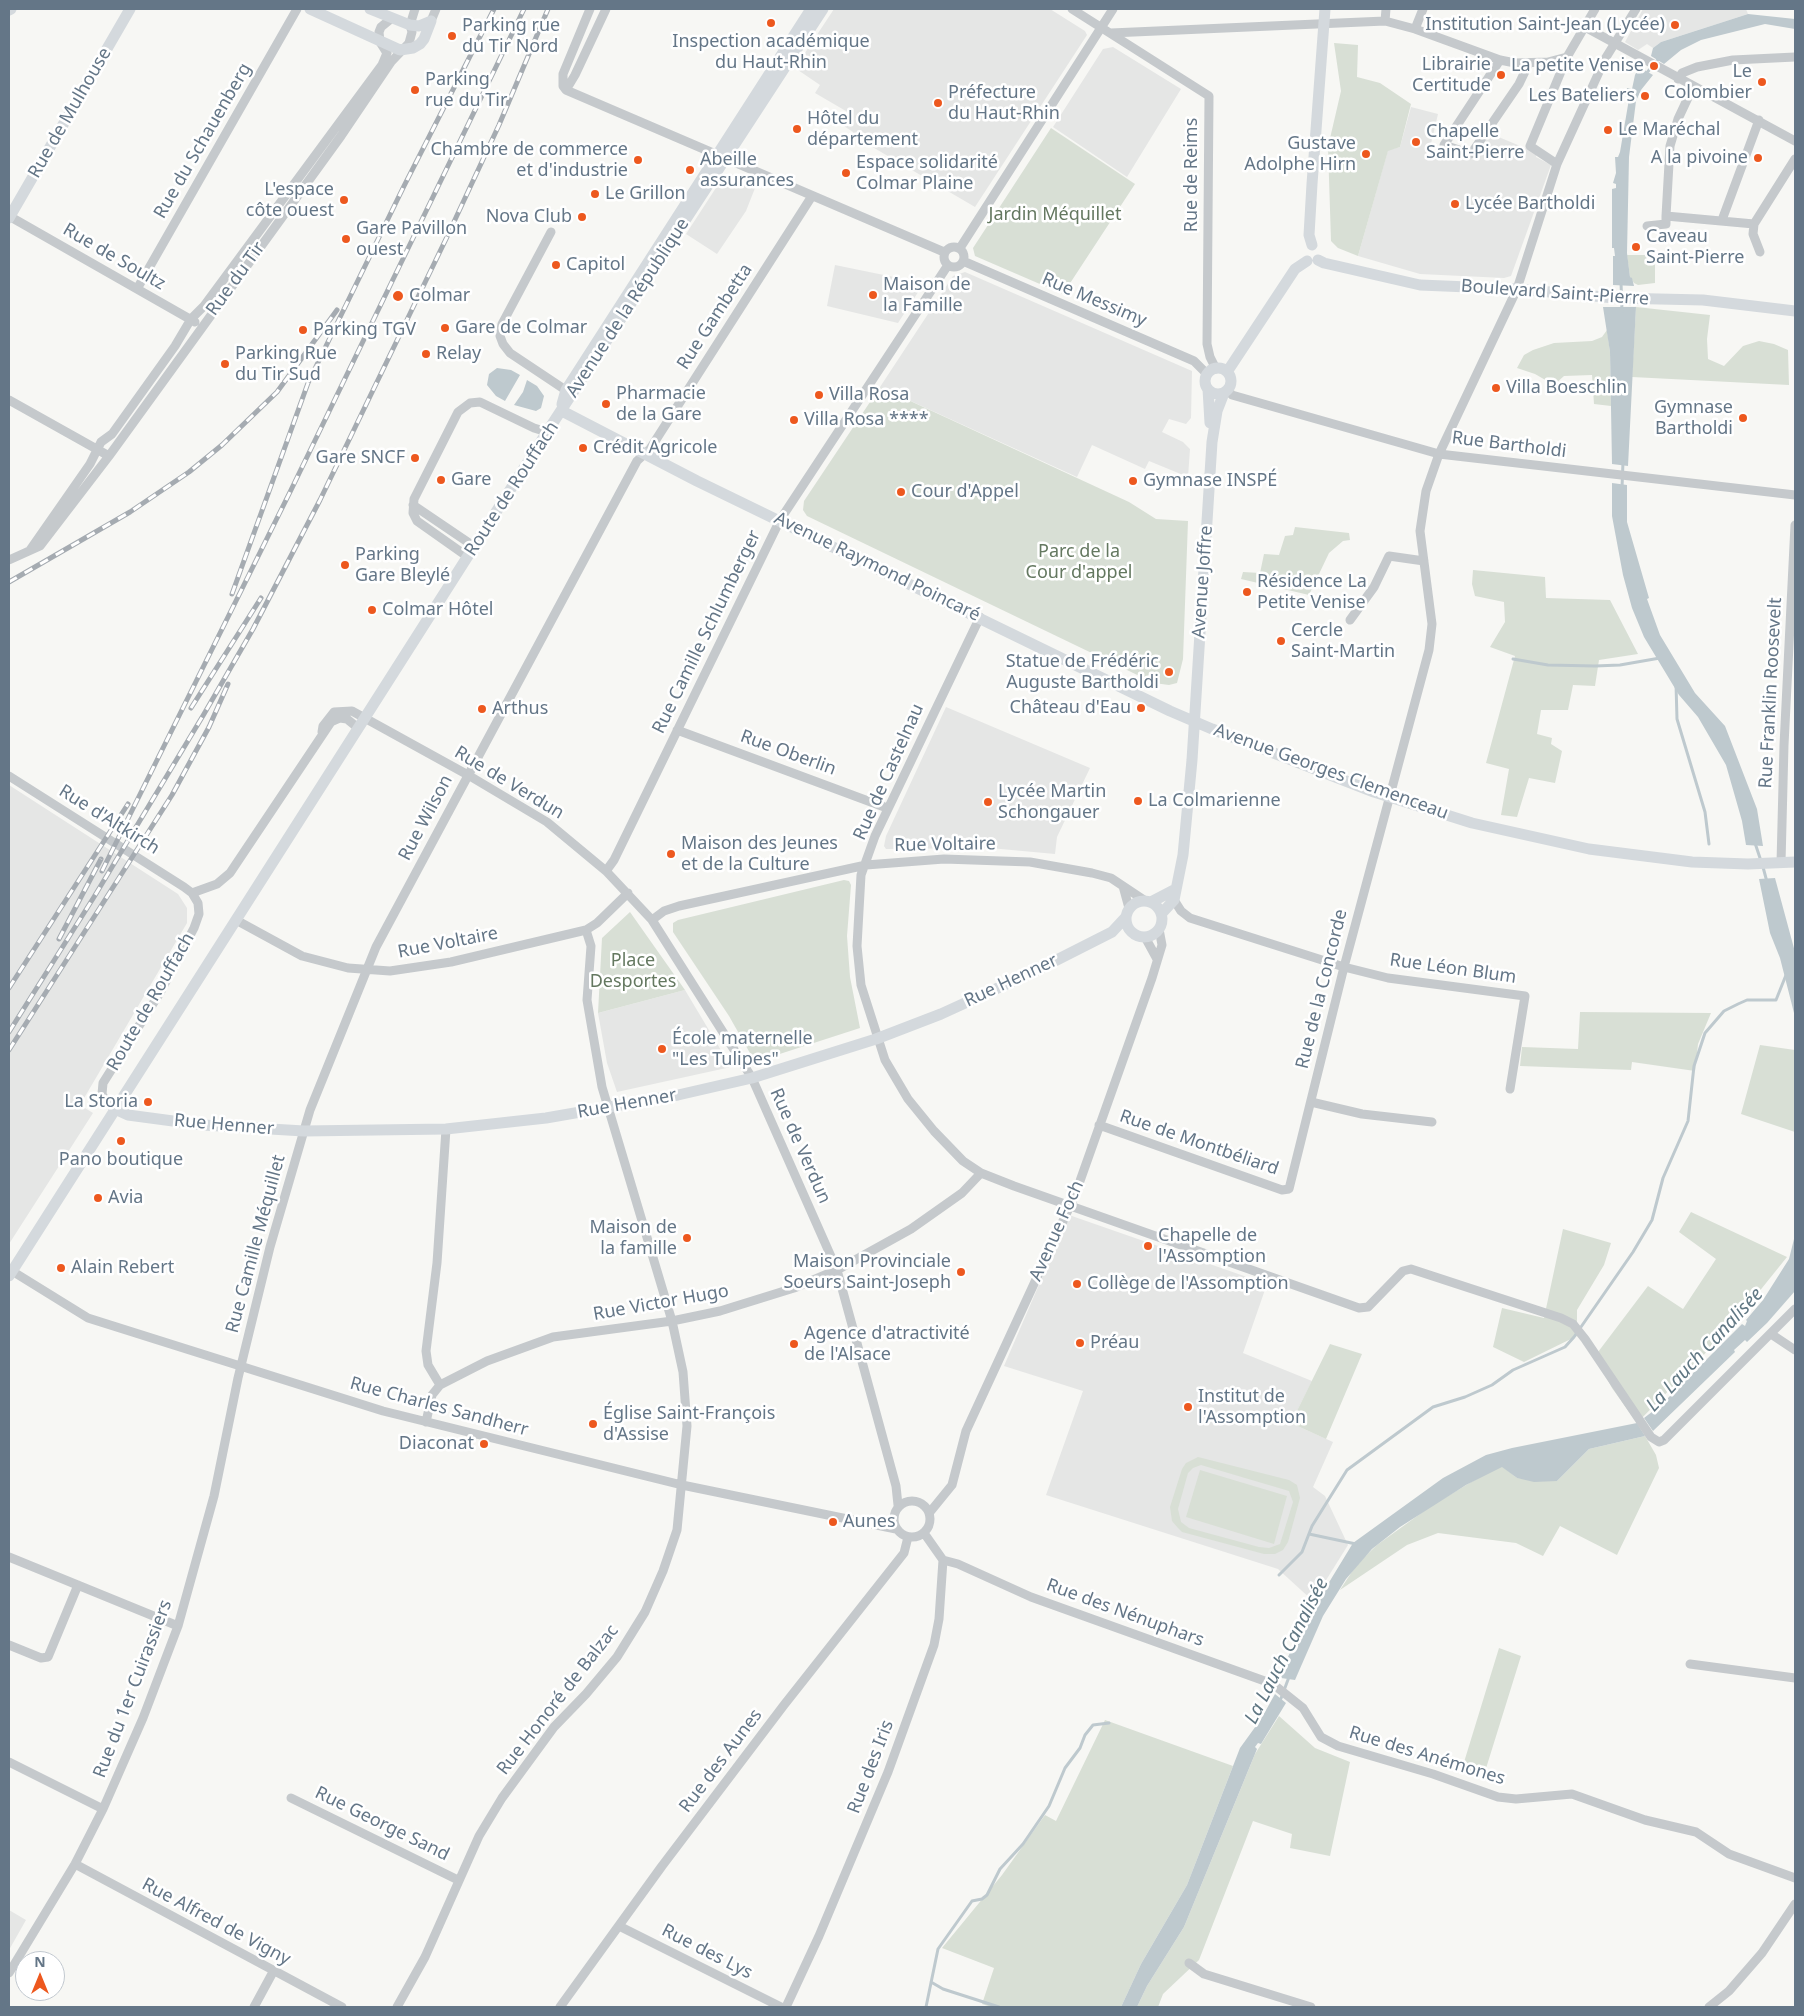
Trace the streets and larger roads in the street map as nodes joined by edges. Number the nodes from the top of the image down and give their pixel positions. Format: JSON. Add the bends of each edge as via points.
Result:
{"nodes":[{"id":1,"x":130,"y":9,"type":"edge"},
{"id":2,"x":297,"y":9,"type":"edge"},
{"id":3,"x":310,"y":9,"type":"edge"},
{"id":4,"x":370,"y":9,"type":"edge"},
{"id":5,"x":415,"y":9,"type":"edge"},
{"id":6,"x":436,"y":9,"type":"edge"},
{"id":7,"x":590,"y":9,"type":"edge"},
{"id":8,"x":606,"y":9,"type":"edge"},
{"id":9,"x":811,"y":9,"type":"edge"},
{"id":10,"x":823,"y":9,"type":"edge"},
{"id":11,"x":1072,"y":9,"type":"edge"},
{"id":12,"x":1113,"y":9,"type":"edge"},
{"id":13,"x":1325,"y":9,"type":"edge"},
{"id":14,"x":1386,"y":9,"type":"edge"},
{"id":15,"x":1423,"y":9,"type":"edge"},
{"id":16,"x":1595,"y":9,"type":"edge"},
{"id":17,"x":1636,"y":9,"type":"edge"},
{"id":18,"x":392,"y":18,"type":"junction"},
{"id":19,"x":431,"y":21,"type":"junction"},
{"id":20,"x":1385,"y":21,"type":"junction"},
{"id":21,"x":1323,"y":24,"type":"junction"},
{"id":22,"x":410,"y":25,"type":"junction"},
{"id":23,"x":1585,"y":27,"type":"junction"},
{"id":24,"x":1102,"y":28,"type":"junction"},
{"id":25,"x":1415,"y":29,"type":"junction"},
{"id":26,"x":1111,"y":33,"type":"junction"},
{"id":27,"x":380,"y":42,"type":"junction"},
{"id":28,"x":1615,"y":45,"type":"junction"},
{"id":29,"x":400,"y":50,"type":"junction"},
{"id":30,"x":1567,"y":57,"type":"junction"},
{"id":31,"x":1795,"y":57,"type":"edge"},
{"id":32,"x":1500,"y":60,"type":"junction"},
{"id":33,"x":1529,"y":64,"type":"junction"},
{"id":34,"x":1678,"y":79,"type":"junction"},
{"id":35,"x":1693,"y":86,"type":"junction"},
{"id":36,"x":568,"y":91,"type":"junction"},
{"id":37,"x":1758,"y":120,"type":"junction"},
{"id":38,"x":337,"y":134,"type":"junction"},
{"id":39,"x":1795,"y":141,"type":"edge"},
{"id":40,"x":721,"y":157,"type":"junction"},
{"id":41,"x":1795,"y":159,"type":"edge"},
{"id":42,"x":1557,"y":164,"type":"junction"},
{"id":43,"x":812,"y":196,"type":"junction"},
{"id":44,"x":287,"y":202,"type":"junction"},
{"id":45,"x":1666,"y":216,"type":"junction"},
{"id":46,"x":9,"y":217,"type":"edge"},
{"id":47,"x":1722,"y":220,"type":"junction"},
{"id":48,"x":1754,"y":224,"type":"junction"},
{"id":49,"x":1647,"y":226,"type":"dead end"},
{"id":50,"x":551,"y":232,"type":"dead end"},
{"id":51,"x":960,"y":248,"type":"junction"},
{"id":52,"x":944,"y":252,"type":"junction"},
{"id":53,"x":1760,"y":252,"type":"dead end"},
{"id":54,"x":963,"y":261,"type":"junction"},
{"id":55,"x":1312,"y":261,"type":"junction"},
{"id":56,"x":948,"y":265,"type":"junction"},
{"id":57,"x":137,"y":289,"type":"junction"},
{"id":58,"x":1517,"y":289,"type":"junction"},
{"id":59,"x":1795,"y":311,"type":"edge"},
{"id":60,"x":191,"y":320,"type":"junction"},
{"id":61,"x":202,"y":326,"type":"junction"},
{"id":62,"x":1217,"y":372,"type":"junction"},
{"id":63,"x":1208,"y":389,"type":"junction"},
{"id":64,"x":569,"y":392,"type":"junction"},
{"id":65,"x":1226,"y":392,"type":"junction"},
{"id":66,"x":9,"y":400,"type":"edge"},
{"id":67,"x":562,"y":411,"type":"junction"},
{"id":68,"x":547,"y":432,"type":"junction"},
{"id":69,"x":1212,"y":442,"type":"junction"},
{"id":70,"x":96,"y":449,"type":"junction"},
{"id":71,"x":644,"y":454,"type":"junction"},
{"id":72,"x":1438,"y":454,"type":"junction"},
{"id":73,"x":109,"y":456,"type":"junction"},
{"id":74,"x":1795,"y":495,"type":"edge"},
{"id":75,"x":780,"y":520,"type":"junction"},
{"id":76,"x":1795,"y":525,"type":"edge"},
{"id":77,"x":30,"y":550,"type":"junction"},
{"id":78,"x":471,"y":552,"type":"junction"},
{"id":79,"x":9,"y":560,"type":"edge"},
{"id":80,"x":1424,"y":560,"type":"junction"},
{"id":81,"x":980,"y":617,"type":"junction"},
{"id":82,"x":1350,"y":620,"type":"dead end"},
{"id":83,"x":1194,"y":721,"type":"junction"},
{"id":84,"x":361,"y":723,"type":"junction"},
{"id":85,"x":677,"y":730,"type":"junction"},
{"id":86,"x":468,"y":775,"type":"junction"},
{"id":87,"x":9,"y":776,"type":"edge"},
{"id":88,"x":1388,"y":798,"type":"junction"},
{"id":89,"x":887,"y":808,"type":"junction"},
{"id":90,"x":1795,"y":862,"type":"edge"},
{"id":91,"x":1776,"y":863,"type":"junction"},
{"id":92,"x":866,"y":865,"type":"junction"},
{"id":93,"x":606,"y":871,"type":"junction"},
{"id":94,"x":1123,"y":886,"type":"junction"},
{"id":95,"x":192,"y":893,"type":"junction"},
{"id":96,"x":628,"y":893,"type":"junction"},
{"id":97,"x":1175,"y":894,"type":"junction"},
{"id":98,"x":1148,"y":901,"type":"junction"},
{"id":99,"x":1127,"y":913,"type":"junction"},
{"id":100,"x":1162,"y":913,"type":"junction"},
{"id":101,"x":236,"y":920,"type":"junction"},
{"id":102,"x":652,"y":920,"type":"junction"},
{"id":103,"x":1160,"y":929,"type":"junction"},
{"id":104,"x":586,"y":930,"type":"junction"},
{"id":105,"x":1130,"y":931,"type":"junction"},
{"id":106,"x":1112,"y":932,"type":"junction"},
{"id":107,"x":1145,"y":937,"type":"junction"},
{"id":108,"x":1157,"y":959,"type":"junction"},
{"id":109,"x":1344,"y":967,"type":"junction"},
{"id":110,"x":367,"y":970,"type":"junction"},
{"id":111,"x":876,"y":1039,"type":"junction"},
{"id":112,"x":752,"y":1078,"type":"junction"},
{"id":113,"x":1510,"y":1089,"type":"dead end"},
{"id":114,"x":1311,"y":1102,"type":"junction"},
{"id":115,"x":114,"y":1108,"type":"junction"},
{"id":116,"x":607,"y":1108,"type":"junction"},
{"id":117,"x":1432,"y":1122,"type":"dead end"},
{"id":118,"x":1099,"y":1125,"type":"junction"},
{"id":119,"x":446,"y":1129,"type":"junction"},
{"id":120,"x":304,"y":1131,"type":"junction"},
{"id":121,"x":982,"y":1173,"type":"junction"},
{"id":122,"x":1289,"y":1189,"type":"joint"},
{"id":123,"x":1069,"y":1206,"type":"junction"},
{"id":124,"x":837,"y":1270,"type":"junction"},
{"id":125,"x":10,"y":1273,"type":"edge"},
{"id":126,"x":1795,"y":1309,"type":"edge"},
{"id":127,"x":672,"y":1322,"type":"junction"},
{"id":128,"x":1772,"y":1334,"type":"junction"},
{"id":129,"x":1795,"y":1350,"type":"edge"},
{"id":130,"x":240,"y":1367,"type":"junction"},
{"id":131,"x":440,"y":1385,"type":"junction"},
{"id":132,"x":426,"y":1422,"type":"junction"},
{"id":133,"x":682,"y":1485,"type":"junction"},
{"id":134,"x":896,"y":1486,"type":"junction"},
{"id":135,"x":942,"y":1496,"type":"junction"},
{"id":136,"x":909,"y":1500,"type":"junction"},
{"id":137,"x":923,"y":1503,"type":"junction"},
{"id":138,"x":898,"y":1505,"type":"junction"},
{"id":139,"x":930,"y":1512,"type":"junction"},
{"id":140,"x":893,"y":1516,"type":"junction"},
{"id":141,"x":876,"y":1524,"type":"junction"},
{"id":142,"x":896,"y":1529,"type":"junction"},
{"id":143,"x":924,"y":1533,"type":"junction"},
{"id":144,"x":908,"y":1537,"type":"junction"},
{"id":145,"x":9,"y":1557,"type":"edge"},
{"id":146,"x":943,"y":1560,"type":"junction"},
{"id":147,"x":78,"y":1585,"type":"junction"},
{"id":148,"x":178,"y":1626,"type":"junction"},
{"id":149,"x":9,"y":1645,"type":"edge"},
{"id":150,"x":1690,"y":1664,"type":"dead end"},
{"id":151,"x":1795,"y":1678,"type":"edge"},
{"id":152,"x":1292,"y":1697,"type":"joint"},
{"id":153,"x":9,"y":1762,"type":"edge"},
{"id":154,"x":291,"y":1798,"type":"dead end"},
{"id":155,"x":103,"y":1809,"type":"junction"},
{"id":156,"x":75,"y":1864,"type":"junction"},
{"id":157,"x":1795,"y":1878,"type":"edge"},
{"id":158,"x":458,"y":1880,"type":"junction"},
{"id":159,"x":1795,"y":1904,"type":"edge"},
{"id":160,"x":619,"y":1926,"type":"junction"},
{"id":161,"x":1189,"y":1963,"type":"dead end"},
{"id":162,"x":273,"y":1972,"type":"junction"},
{"id":163,"x":9,"y":1973,"type":"edge"},
{"id":164,"x":254,"y":2007,"type":"edge"},
{"id":165,"x":342,"y":2007,"type":"edge"},
{"id":166,"x":397,"y":2007,"type":"edge"},
{"id":167,"x":560,"y":2007,"type":"edge"},
{"id":168,"x":781,"y":2007,"type":"edge"},
{"id":169,"x":786,"y":2007,"type":"edge"},
{"id":170,"x":1310,"y":2007,"type":"edge"},
{"id":171,"x":1709,"y":2007,"type":"edge"}],
"edges":[{"from":1,"to":46,"type":"street","name":"Rue de Mulhouse"},
{"from":2,"to":57,"type":"street","name":"Rue du Schauenberg"},
{"from":3,"to":27,"type":"street"},
{"from":4,"to":18,"type":"street"},
{"from":5,"to":22,"type":"street"},
{"from":6,"to":19,"type":"street"},
{"from":7,"to":36,"type":"street","via":[[563,74],[563,86]]},
{"from":8,"to":36,"type":"street"},
{"from":9,"to":40,"type":"street","name":"Avenue de la République"},
{"from":10,"to":40,"type":"street","name":"Avenue de la République"},
{"from":11,"to":24,"type":"street"},
{"from":12,"to":24,"type":"street"},
{"from":13,"to":21,"type":"street"},
{"from":14,"to":20,"type":"street"},
{"from":15,"to":25,"type":"street"},
{"from":16,"to":23,"type":"street"},
{"from":17,"to":28,"type":"street","name":"Rue de la Concorde"},
{"from":18,"to":22,"type":"street"},
{"from":18,"to":27,"type":"street","via":[[381,27]]},
{"from":19,"to":22,"type":"street","via":[[419,26]]},
{"from":19,"to":29,"type":"street","via":[[420,44]]},
{"from":20,"to":21,"type":"street"},
{"from":20,"to":25,"type":"street"},
{"from":21,"to":26,"type":"street"},
{"from":21,"to":55,"type":"street","via":[[1309,235],[1312,245],[1303,252],[1304,258]]},
{"from":22,"to":29,"type":"street","via":[[410,40]]},
{"from":23,"to":28,"type":"street"},
{"from":23,"to":30,"type":"street"},
{"from":24,"to":26,"type":"street"},
{"from":24,"to":51,"type":"street"},
{"from":25,"to":32,"type":"street"},
{"from":26,"to":62,"type":"street","name":"Rue de Reims","via":[[1209,96],[1207,344]]},
{"from":27,"to":29,"type":"street"},
{"from":27,"to":38,"type":"street","name":"Rue du Tir","via":[[387,52],[386,57]]},
{"from":28,"to":34,"type":"street"},
{"from":28,"to":42,"type":"street","name":"Rue de la Concorde","via":[[1605,59]]},
{"from":29,"to":38,"type":"street","name":"Rue du Tir"},
{"from":30,"to":33,"type":"street"},
{"from":30,"to":42,"type":"street","via":[[1530,146]]},
{"from":31,"to":34,"type":"street","via":[[1733,60],[1682,73]]},
{"from":32,"to":33,"type":"street"},
{"from":32,"to":33,"type":"street","via":[[1444,145],[1471,154]]},
{"from":34,"to":35,"type":"street"},
{"from":35,"to":37,"type":"street"},
{"from":35,"to":45,"type":"street","via":[[1670,146]]},
{"from":36,"to":40,"type":"street"},
{"from":37,"to":39,"type":"street"},
{"from":37,"to":47,"type":"street"},
{"from":38,"to":44,"type":"street","name":"Rue du Tir"},
{"from":40,"to":43,"type":"street"},
{"from":40,"to":64,"type":"street","name":"Avenue de la République"},
{"from":41,"to":48,"type":"street"},
{"from":42,"to":58,"type":"street","name":"Rue de la Concorde"},
{"from":43,"to":52,"type":"street"},
{"from":43,"to":71,"type":"street","name":"Rue Gambetta"},
{"from":44,"to":60,"type":"street","name":"Rue du Tir"},
{"from":44,"to":61,"type":"street","name":"Rue du Tir"},
{"from":45,"to":47,"type":"street"},
{"from":45,"to":49,"type":"street","via":[[1666,224]]},
{"from":46,"to":57,"type":"street","name":"Rue de Soultz"},
{"from":47,"to":48,"type":"street"},
{"from":48,"to":53,"type":"street","via":[[1753,234]]},
{"from":50,"to":64,"type":"street","via":[[502,324],[500,336],[510,353]]},
{"from":51,"to":52,"type":"street","via":[[951,246]]},
{"from":51,"to":54,"type":"street"},
{"from":52,"to":56,"type":"street"},
{"from":54,"to":56,"type":"street","via":[[958,266]]},
{"from":54,"to":62,"type":"street","name":"Rue Messimy"},
{"from":55,"to":58,"type":"street","name":"Boulevard Saint-Pierre","via":[[1420,285]]},
{"from":55,"to":62,"type":"street","via":[[1296,269]]},
{"from":56,"to":75,"type":"street","name":"Rue Camille Schlumberger"},
{"from":57,"to":60,"type":"street","name":"Rue de Soultz"},
{"from":58,"to":59,"type":"street","name":"Boulevard Saint-Pierre","via":[[1614,298],[1703,300]]},
{"from":58,"to":72,"type":"street","name":"Rue de la Concorde"},
{"from":60,"to":61,"type":"street","name":"Rue de Soultz"},
{"from":60,"to":70,"type":"street","name":"Rue du Tir","via":[[112,434]]},
{"from":61,"to":73,"type":"street","name":"Rue du Tir"},
{"from":62,"to":63,"type":"street","via":[[1205,383]]},
{"from":62,"to":65,"type":"street","via":[[1231,380]]},
{"from":63,"to":65,"type":"street","via":[[1213,394]]},
{"from":63,"to":69,"type":"street","name":"Avenue Joffre"},
{"from":64,"to":67,"type":"street","name":"Avenue de la République"},
{"from":65,"to":69,"type":"street","name":"Avenue Joffre","via":[[1217,411]]},
{"from":65,"to":72,"type":"street","name":"Rue Bartholdi"},
{"from":66,"to":70,"type":"street"},
{"from":67,"to":68,"type":"street","name":"Route de Rouffach"},
{"from":67,"to":71,"type":"street","name":"Avenue Raymond Poincaré"},
{"from":68,"to":78,"type":"street","name":"Route de Rouffach"},
{"from":68,"to":78,"type":"street","via":[[480,402],[464,406],[458,412],[413,505]]},
{"from":69,"to":83,"type":"street","name":"Avenue Joffre"},
{"from":70,"to":73,"type":"street"},
{"from":70,"to":77,"type":"street","name":"Rue du Tir","via":[[90,464]]},
{"from":71,"to":75,"type":"street","name":"Avenue Raymond Poincaré"},
{"from":71,"to":86,"type":"street","name":"Rue Wilson"},
{"from":72,"to":74,"type":"street","name":"Rue Bartholdi"},
{"from":72,"to":80,"type":"street","name":"Rue de la Concorde","via":[[1422,506],[1420,531]]},
{"from":73,"to":77,"type":"street","name":"Rue du Tir","via":[[40,546]]},
{"from":75,"to":81,"type":"street","name":"Avenue Raymond Poincaré"},
{"from":75,"to":85,"type":"street","name":"Rue Camille Schlumberger"},
{"from":76,"to":91,"type":"street","name":"Rue Franklin Roosevelt"},
{"from":77,"to":79,"type":"street","name":"Rue du Tir"},
{"from":78,"to":84,"type":"street","name":"Route de Rouffach"},
{"from":80,"to":82,"type":"street","via":[[1389,556],[1374,587]]},
{"from":80,"to":88,"type":"street","name":"Rue de la Concorde","via":[[1432,624]]},
{"from":81,"to":83,"type":"street","name":"Avenue Raymond Poincaré"},
{"from":81,"to":89,"type":"street","name":"Rue de Castelnau"},
{"from":83,"to":88,"type":"street","name":"Avenue Georges Clemenceau"},
{"from":83,"to":97,"type":"street","via":[[1183,855]]},
{"from":84,"to":86,"type":"street","name":"Rue de Verdun"},
{"from":84,"to":95,"type":"street","via":[[339,714],[331,722],[230,873],[217,884]]},
{"from":84,"to":101,"type":"street","name":"Route de Rouffach"},
{"from":85,"to":89,"type":"street","name":"Rue Oberlin"},
{"from":85,"to":93,"type":"street","name":"Rue Camille Schlumberger"},
{"from":86,"to":93,"type":"street","name":"Rue de Verdun","via":[[547,822]]},
{"from":86,"to":110,"type":"street","name":"Rue Wilson","via":[[376,947]]},
{"from":87,"to":95,"type":"street","name":"Rue d'Altkirch"},
{"from":88,"to":91,"type":"street","name":"Avenue Georges Clemenceau","via":[[1557,844],[1661,859]]},
{"from":88,"to":109,"type":"street","name":"Rue de la Concorde"},
{"from":89,"to":92,"type":"street","name":"Rue de Castelnau"},
{"from":90,"to":91,"type":"street","name":"Avenue Georges Clemenceau"},
{"from":92,"to":94,"type":"street","name":"Rue Voltaire","via":[[944,859],[1030,862],[1092,873],[1111,878]]},
{"from":92,"to":102,"type":"street","name":"Rue Voltaire","via":[[679,906]]},
{"from":92,"to":111,"type":"street","name":"Rue de Castelnau","via":[[861,875],[857,946],[861,985]]},
{"from":93,"to":96,"type":"street","name":"Rue de Verdun"},
{"from":94,"to":98,"type":"street","name":"Rue Voltaire"},
{"from":94,"to":99,"type":"street"},
{"from":95,"to":115,"type":"street","name":"Route de Rouffach","via":[[199,907],[194,928],[161,991],[103,1083],[102,1094]]},
{"from":96,"to":102,"type":"street","name":"Rue de Verdun"},
{"from":96,"to":104,"type":"street"},
{"from":97,"to":98,"type":"street"},
{"from":97,"to":100,"type":"street"},
{"from":97,"to":109,"type":"street","via":[[1181,911],[1190,918]]},
{"from":98,"to":99,"type":"street","via":[[1136,902]]},
{"from":98,"to":100,"type":"street"},
{"from":99,"to":105,"type":"street"},
{"from":99,"to":106,"type":"street","name":"Rue Henner"},
{"from":100,"to":103,"type":"street"},
{"from":101,"to":110,"type":"street","name":"Rue Voltaire","via":[[302,956]]},
{"from":101,"to":115,"type":"street","name":"Route de Rouffach"},
{"from":102,"to":112,"type":"street","name":"Rue de Verdun"},
{"from":103,"to":107,"type":"street"},
{"from":103,"to":108,"type":"street","name":"Avenue Foch","via":[[1162,945]]},
{"from":104,"to":110,"type":"street","name":"Rue Voltaire","via":[[451,962],[390,971]]},
{"from":104,"to":116,"type":"street","via":[[591,946],[587,1000]]},
{"from":105,"to":106,"type":"street","name":"Rue Henner"},
{"from":105,"to":107,"type":"street"},
{"from":106,"to":111,"type":"street","name":"Rue Henner","via":[[1035,972]]},
{"from":107,"to":108,"type":"street"},
{"from":108,"to":118,"type":"street","name":"Avenue Foch"},
{"from":109,"to":113,"type":"street","name":"Rue Léon Blum","via":[[1388,978],[1525,996]]},
{"from":109,"to":114,"type":"street","name":"Rue de la Concorde"},
{"from":110,"to":120,"type":"street","name":"Rue Wilson"},
{"from":111,"to":112,"type":"street","name":"Rue Henner"},
{"from":111,"to":121,"type":"street","name":"Rue de Castelnau","via":[[908,1099],[963,1161]]},
{"from":112,"to":116,"type":"street","name":"Rue Henner"},
{"from":112,"to":124,"type":"street","name":"Rue de Verdun"},
{"from":114,"to":117,"type":"street","via":[[1362,1114]]},
{"from":114,"to":122,"type":"street","name":"Rue de la Concorde"},
{"from":115,"to":120,"type":"street","name":"Rue Henner","via":[[128,1115],[203,1125]]},
{"from":115,"to":125,"type":"street","name":"Route de Rouffach"},
{"from":116,"to":119,"type":"street","name":"Rue Henner"},
{"from":116,"to":127,"type":"street","name":"Rue Honoré de Balzac"},
{"from":118,"to":122,"type":"street","name":"Rue de Montbéliard","via":[[1282,1190]]},
{"from":118,"to":123,"type":"street","name":"Avenue Foch"},
{"from":119,"to":120,"type":"street","name":"Rue Henner"},
{"from":119,"to":131,"type":"street","via":[[437,1263],[426,1351],[428,1365]]},
{"from":120,"to":130,"type":"street","name":"Rue Camille Méquillet"},
{"from":121,"to":123,"type":"street","name":"Rue de Castelnau"},
{"from":121,"to":124,"type":"street","name":"Rue Victor Hugo","via":[[962,1194],[911,1229]]},
{"from":123,"to":128,"type":"street","name":"Rue de Castelnau","via":[[1359,1308],[1368,1307],[1403,1271],[1411,1269],[1561,1318],[1573,1324],[1581,1334],[1651,1437],[1659,1442]]},
{"from":123,"to":135,"type":"street","name":"Avenue Foch","via":[[966,1431],[952,1485]]},
{"from":124,"to":127,"type":"street","name":"Rue Victor Hugo","via":[[763,1299]]},
{"from":124,"to":134,"type":"street","name":"Rue de Verdun"},
{"from":125,"to":130,"type":"street","name":"Rue Charles Sandherr","via":[[88,1318]]},
{"from":126,"to":128,"type":"street"},
{"from":127,"to":131,"type":"street","name":"Rue Victor Hugo","via":[[553,1337],[487,1361]]},
{"from":127,"to":133,"type":"street","name":"Rue Honoré de Balzac","via":[[683,1372],[687,1426]]},
{"from":128,"to":129,"type":"street"},
{"from":130,"to":132,"type":"street","name":"Rue Charles Sandherr"},
{"from":130,"to":148,"type":"street","name":"Rue du 1er Cuirassiers","via":[[214,1496]]},
{"from":131,"to":132,"type":"street","via":[[432,1395]]},
{"from":132,"to":133,"type":"street","name":"Rue Charles Sandherr"},
{"from":133,"to":141,"type":"street","name":"Rue Charles Sandherr"},
{"from":133,"to":158,"type":"street","name":"Rue Honoré de Balzac","via":[[677,1530],[645,1612],[617,1657],[554,1727],[512,1783],[479,1836]]},
{"from":134,"to":136,"type":"street","name":"Rue de Verdun"},
{"from":134,"to":138,"type":"street","name":"Rue de Verdun"},
{"from":135,"to":137,"type":"street"},
{"from":135,"to":139,"type":"street","name":"Avenue Foch"},
{"from":136,"to":137,"type":"street"},
{"from":136,"to":138,"type":"street"},
{"from":137,"to":139,"type":"street"},
{"from":138,"to":140,"type":"street"},
{"from":139,"to":143,"type":"street","via":[[931,1520]]},
{"from":140,"to":141,"type":"street"},
{"from":140,"to":142,"type":"street"},
{"from":141,"to":142,"type":"street","name":"Rue Charles Sandherr"},
{"from":142,"to":144,"type":"street"},
{"from":143,"to":144,"type":"street"},
{"from":143,"to":146,"type":"street"},
{"from":144,"to":160,"type":"street","name":"Rue des Aunes","via":[[904,1553],[784,1705]]},
{"from":145,"to":147,"type":"street"},
{"from":146,"to":152,"type":"street","name":"Rue des Nénuphars","via":[[1031,1597],[1273,1684]]},
{"from":146,"to":169,"type":"street","name":"Rue des Iris","via":[[939,1619],[919,1690],[852,1859]]},
{"from":147,"to":148,"type":"street"},
{"from":147,"to":149,"type":"street","via":[[48,1656],[41,1658]]},
{"from":148,"to":155,"type":"street","name":"Rue du 1er Cuirassiers","via":[[143,1718]]},
{"from":150,"to":151,"type":"street"},
{"from":152,"to":157,"type":"street","name":"Rue des Anémones","via":[[1321,1737],[1338,1746],[1498,1797],[1516,1799],[1572,1794],[1645,1820],[1696,1832],[1729,1854]]},
{"from":153,"to":155,"type":"street"},
{"from":154,"to":158,"type":"street","name":"Rue George Sand"},
{"from":155,"to":156,"type":"street","name":"Rue du 1er Cuirassiers"},
{"from":156,"to":162,"type":"street","name":"Rue Alfred de Vigny"},
{"from":156,"to":163,"type":"street","name":"Rue du 1er Cuirassiers"},
{"from":158,"to":166,"type":"street","name":"Rue Honoré de Balzac","via":[[425,1957]]},
{"from":159,"to":171,"type":"street","via":[[1762,1953]]},
{"from":160,"to":167,"type":"street","name":"Rue des Aunes"},
{"from":160,"to":168,"type":"street","name":"Rue des Lys"},
{"from":161,"to":170,"type":"street","via":[[1204,1974]]},
{"from":162,"to":164,"type":"street"},
{"from":162,"to":165,"type":"street","name":"Rue Alfred de Vigny"}]}
